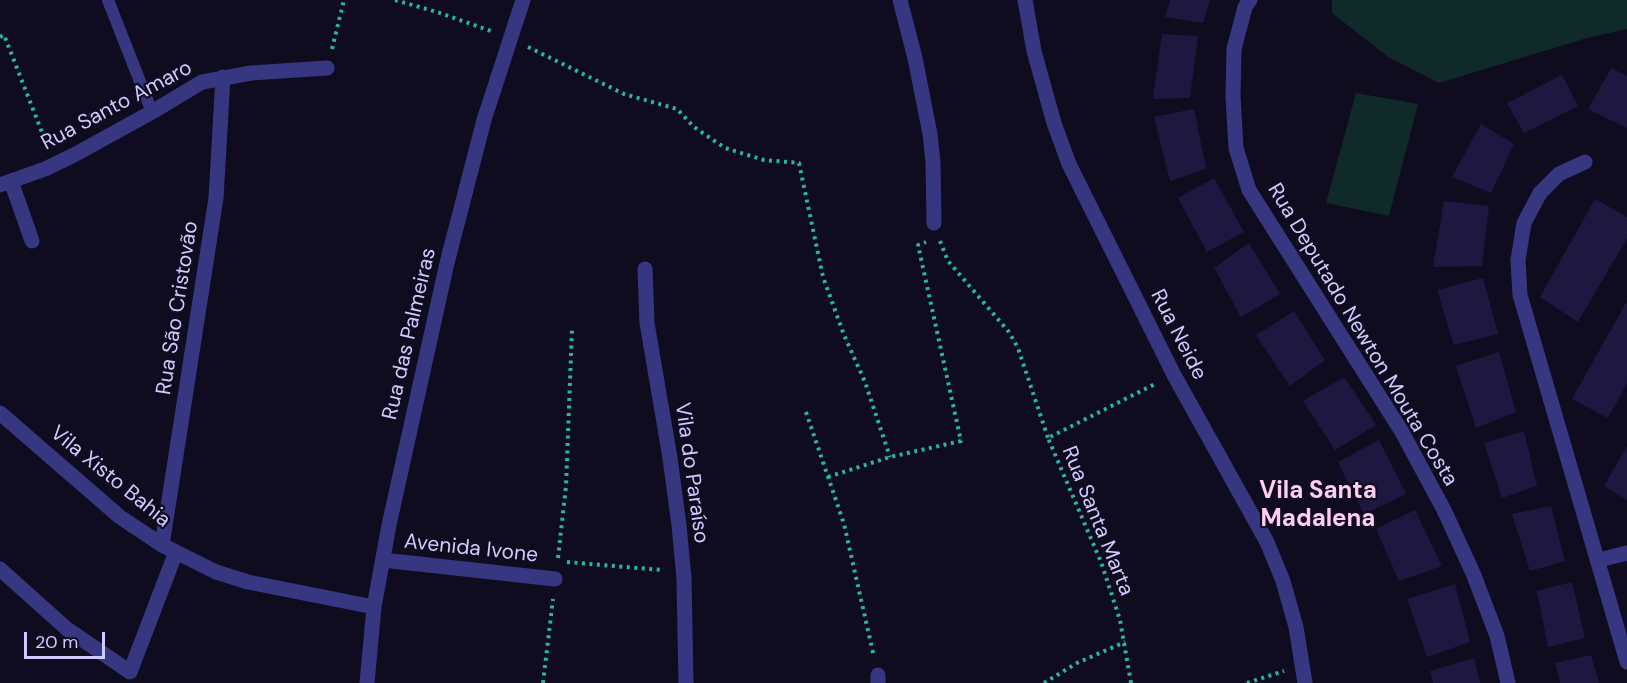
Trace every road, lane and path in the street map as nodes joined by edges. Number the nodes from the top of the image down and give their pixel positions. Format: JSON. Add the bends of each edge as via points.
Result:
{"nodes":[{"id":1,"x":108,"y":0,"type":"edge"},
{"id":2,"x":344,"y":0,"type":"edge"},
{"id":3,"x":395,"y":0,"type":"edge"},
{"id":4,"x":523,"y":0,"type":"edge"},
{"id":5,"x":900,"y":0,"type":"edge"},
{"id":6,"x":1024,"y":0,"type":"edge"},
{"id":7,"x":1250,"y":0,"type":"edge"},
{"id":8,"x":2,"y":36,"type":"edge"},
{"id":9,"x":509,"y":38,"type":"junction"},
{"id":10,"x":327,"y":68,"type":"joint"},
{"id":11,"x":223,"y":77,"type":"junction"},
{"id":12,"x":152,"y":112,"type":"junction"},
{"id":13,"x":1585,"y":162,"type":"dead end"},
{"id":14,"x":55,"y":164,"type":"junction"},
{"id":15,"x":6,"y":183,"type":"edge"},
{"id":16,"x":934,"y":223,"type":"joint"},
{"id":17,"x":939,"y":238,"type":"junction"},
{"id":18,"x":32,"y":241,"type":"dead end"},
{"id":19,"x":645,"y":269,"type":"dead end"},
{"id":20,"x":572,"y":329,"type":"dead end"},
{"id":21,"x":1174,"y":375,"type":"junction"},
{"id":22,"x":806,"y":412,"type":"dead end"},
{"id":23,"x":0,"y":413,"type":"edge"},
{"id":24,"x":1048,"y":438,"type":"junction"},
{"id":25,"x":890,"y":457,"type":"junction"},
{"id":26,"x":828,"y":477,"type":"junction"},
{"id":27,"x":169,"y":549,"type":"junction"},
{"id":28,"x":1627,"y":553,"type":"edge"},
{"id":29,"x":383,"y":560,"type":"junction"},
{"id":30,"x":1599,"y":560,"type":"junction"},
{"id":31,"x":0,"y":569,"type":"edge"},
{"id":32,"x":683,"y":572,"type":"junction"},
{"id":33,"x":555,"y":579,"type":"joint"},
{"id":34,"x":374,"y":607,"type":"junction"},
{"id":35,"x":1125,"y":642,"type":"junction"},
{"id":36,"x":1627,"y":662,"type":"edge"},
{"id":37,"x":1303,"y":665,"type":"junction"},
{"id":38,"x":878,"y":679,"type":"edge"},
{"id":39,"x":367,"y":683,"type":"edge"},
{"id":40,"x":543,"y":683,"type":"edge"},
{"id":41,"x":686,"y":683,"type":"edge"},
{"id":42,"x":1044,"y":683,"type":"edge"},
{"id":43,"x":1131,"y":683,"type":"edge"},
{"id":44,"x":1247,"y":683,"type":"edge"},
{"id":45,"x":1305,"y":683,"type":"edge"},
{"id":46,"x":1508,"y":683,"type":"edge"}],
"edges":[{"from":1,"to":12,"type":"lane"},
{"from":2,"to":10,"type":"path"},
{"from":3,"to":9,"type":"path"},
{"from":4,"to":9,"type":"street","name":"Rua das Palmeiras"},
{"from":5,"to":16,"type":"street","via":[[930,134]]},
{"from":6,"to":21,"type":"street","name":"Rua Neide","via":[[1037,62],[1069,164]]},
{"from":7,"to":46,"type":"street","name":"Rua Deputado Newton Mouta Costa","via":[[1234,50],[1233,96],[1236,148],[1249,190],[1402,432],[1444,510],[1493,626]]},
{"from":8,"to":14,"type":"path"},
{"from":9,"to":25,"type":"path","via":[[624,94],[677,108],[694,127],[725,148],[764,160],[799,163],[823,277]]},
{"from":9,"to":29,"type":"street","name":"Rua das Palmeiras","via":[[447,263]]},
{"from":10,"to":11,"type":"street","name":"Rua Santo Amaro"},
{"from":11,"to":12,"type":"street","name":"Rua Santo Amaro","via":[[201,82]]},
{"from":11,"to":27,"type":"street","name":"Rua São Cristovão","via":[[216,198]]},
{"from":12,"to":14,"type":"street","name":"Rua Santo Amaro"},
{"from":13,"to":30,"type":"street","via":[[1559,174],[1540,193],[1524,223],[1518,260],[1520,295]]},
{"from":14,"to":15,"type":"street","name":"Rua Santo Amaro"},
{"from":15,"to":18,"type":"street"},
{"from":16,"to":17,"type":"path"},
{"from":17,"to":24,"type":"path","via":[[948,261],[1009,332],[1018,348]]},
{"from":17,"to":25,"type":"path","via":[[918,245],[961,441]]},
{"from":19,"to":32,"type":"street","name":"Vila do Paraíso","via":[[647,323],[680,525]]},
{"from":20,"to":32,"type":"path","via":[[566,486],[558,561]]},
{"from":21,"to":24,"type":"path","name":"Rua Santa Marta"},
{"from":21,"to":37,"type":"street","name":"Rua Neide","via":[[1267,542],[1283,581]]},
{"from":22,"to":26,"type":"path"},
{"from":23,"to":27,"type":"street","name":"Vila Xisto Bahia","via":[[120,517]]},
{"from":24,"to":35,"type":"path","name":"Rua Santa Marta","via":[[1101,562]]},
{"from":25,"to":26,"type":"path"},
{"from":26,"to":38,"type":"path","via":[[844,524]]},
{"from":27,"to":31,"type":"street","name":"Rua São Cristovão","via":[[130,672],[67,629]]},
{"from":27,"to":34,"type":"street","name":"Vila Xisto Bahia","via":[[216,572],[248,582]]},
{"from":28,"to":30,"type":"street"},
{"from":29,"to":33,"type":"street","name":"Avenida Ivone"},
{"from":29,"to":34,"type":"street","name":"Rua das Palmeiras"},
{"from":30,"to":36,"type":"street"},
{"from":32,"to":41,"type":"street","name":"Vila do Paraíso"},
{"from":33,"to":40,"type":"path"},
{"from":34,"to":39,"type":"street","name":"Rua das Palmeiras"},
{"from":35,"to":42,"type":"path"},
{"from":35,"to":43,"type":"path","name":"Rua Santa Marta"},
{"from":37,"to":44,"type":"path"},
{"from":37,"to":45,"type":"street","name":"Rua Neide"}]}
